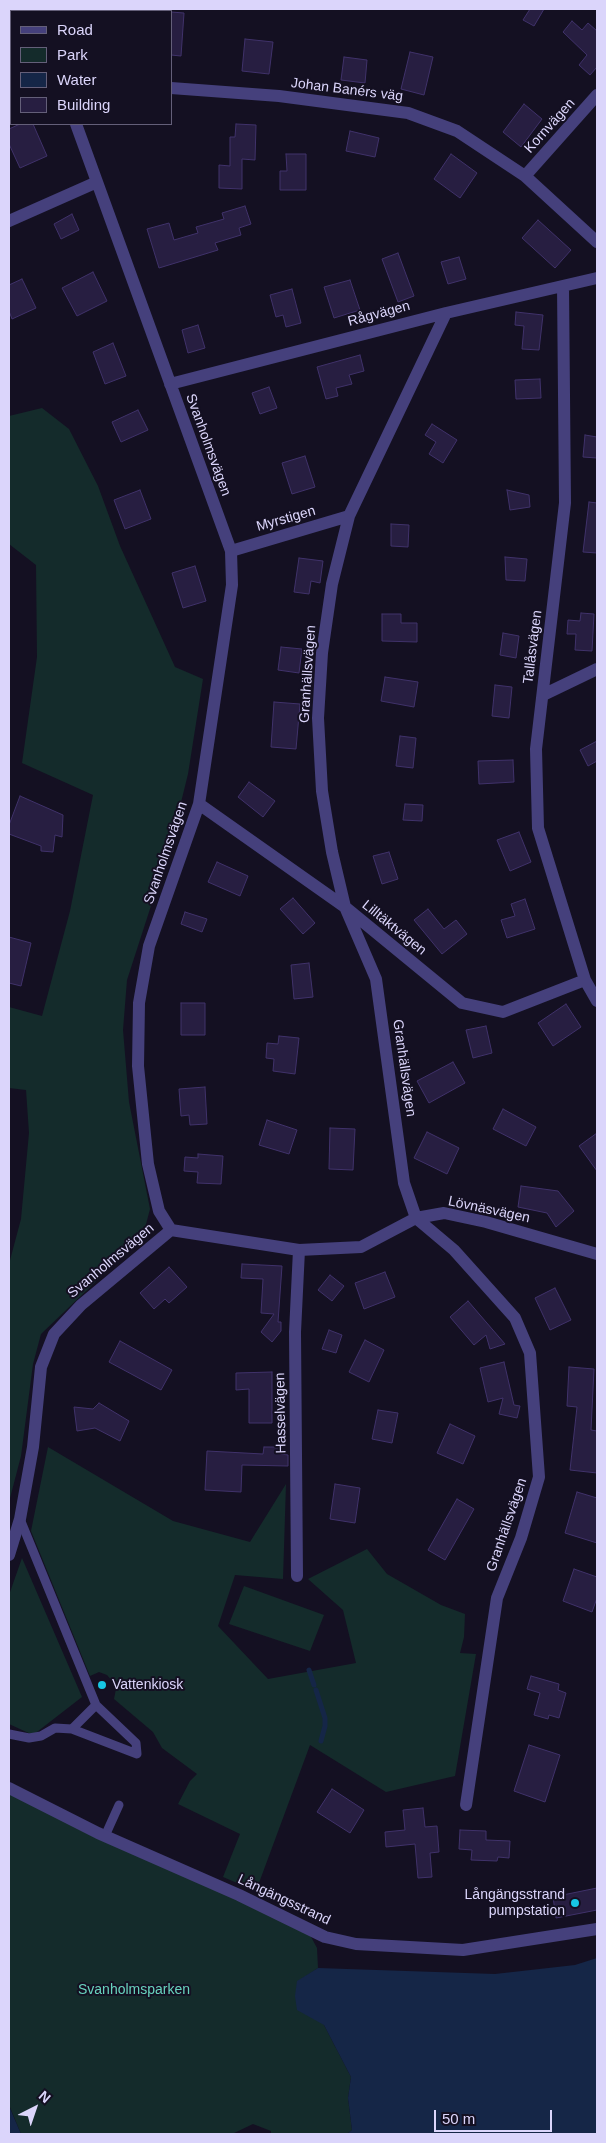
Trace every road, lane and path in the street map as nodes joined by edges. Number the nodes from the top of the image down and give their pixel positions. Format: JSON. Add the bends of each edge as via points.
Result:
{"nodes":[{"id":1,"x":172,"y":88,"type":"edge"},
{"id":2,"x":597,"y":95,"type":"edge"},
{"id":3,"x":76,"y":125,"type":"edge"},
{"id":4,"x":525,"y":176,"type":"junction"},
{"id":5,"x":97,"y":182,"type":"junction"},
{"id":6,"x":9,"y":221,"type":"edge"},
{"id":7,"x":597,"y":242,"type":"edge"},
{"id":8,"x":597,"y":278,"type":"edge"},
{"id":9,"x":563,"y":286,"type":"junction"},
{"id":10,"x":446,"y":313,"type":"junction"},
{"id":11,"x":170,"y":384,"type":"junction"},
{"id":12,"x":350,"y":516,"type":"junction"},
{"id":13,"x":230,"y":551,"type":"junction"},
{"id":14,"x":597,"y":669,"type":"edge"},
{"id":15,"x":543,"y":695,"type":"junction"},
{"id":16,"x":199,"y":804,"type":"junction"},
{"id":17,"x":345,"y":907,"type":"junction"},
{"id":18,"x":584,"y":980,"type":"junction"},
{"id":19,"x":597,"y":1001,"type":"edge"},
{"id":20,"x":416,"y":1218,"type":"junction"},
{"id":21,"x":171,"y":1230,"type":"junction"},
{"id":22,"x":299,"y":1250,"type":"junction"},
{"id":23,"x":597,"y":1254,"type":"edge"},
{"id":24,"x":20,"y":1520,"type":"junction"},
{"id":25,"x":9,"y":1555,"type":"edge"},
{"id":26,"x":297,"y":1576,"type":"dead end"},
{"id":27,"x":96,"y":1705,"type":"junction"},
{"id":28,"x":72,"y":1728,"type":"junction"},
{"id":29,"x":9,"y":1734,"type":"edge"},
{"id":30,"x":9,"y":1788,"type":"edge"},
{"id":31,"x":118,"y":1805,"type":"dead end"},
{"id":32,"x":466,"y":1805,"type":"dead end"},
{"id":33,"x":105,"y":1836,"type":"junction"},
{"id":34,"x":597,"y":1929,"type":"edge"}],
"edges":[{"from":1,"to":4,"type":"street","name":"Johan Banérs väg","via":[[279,96],[408,113],[457,131]]},
{"from":2,"to":4,"type":"street","name":"Kornvägen"},
{"from":3,"to":5,"type":"street","name":"Svanholmsvägen"},
{"from":4,"to":7,"type":"street","name":"Johan Banérs väg"},
{"from":5,"to":6,"type":"street"},
{"from":5,"to":11,"type":"street","name":"Svanholmsvägen"},
{"from":8,"to":9,"type":"street","name":"Rågvägen"},
{"from":9,"to":10,"type":"street","name":"Rågvägen"},
{"from":9,"to":15,"type":"street","name":"Tallåsvägen","via":[[565,503]]},
{"from":10,"to":11,"type":"street","name":"Rågvägen"},
{"from":10,"to":12,"type":"street","name":"Granhällsvägen"},
{"from":11,"to":13,"type":"street","name":"Svanholmsvägen"},
{"from":12,"to":13,"type":"street","name":"Myrstigen"},
{"from":12,"to":17,"type":"street","name":"Granhällsvägen","via":[[332,584],[322,653],[318,718],[322,790]]},
{"from":13,"to":16,"type":"street","name":"Svanholmsvägen","via":[[232,585]]},
{"from":14,"to":15,"type":"street"},
{"from":15,"to":18,"type":"street","name":"Tallåsvägen","via":[[536,749],[538,828]]},
{"from":16,"to":17,"type":"street","name":"Lilltäktvägen"},
{"from":16,"to":21,"type":"street","name":"Svanholmsvägen","via":[[149,946],[139,1003],[138,1066],[148,1164],[159,1211]]},
{"from":17,"to":18,"type":"street","name":"Lilltäktvägen","via":[[462,1003],[503,1012]]},
{"from":17,"to":20,"type":"street","name":"Granhällsvägen","via":[[376,979],[404,1183]]},
{"from":18,"to":19,"type":"street","name":"Tallåsvägen"},
{"from":20,"to":22,"type":"street","name":"Lövnäsvägen","via":[[361,1247]]},
{"from":20,"to":23,"type":"street","name":"Lövnäsvägen","via":[[444,1213]]},
{"from":20,"to":32,"type":"street","name":"Granhällsvägen","via":[[454,1250],[515,1318],[530,1353],[539,1477],[497,1598]]},
{"from":21,"to":22,"type":"street","name":"Lövnäsvägen"},
{"from":21,"to":24,"type":"street","name":"Svanholmsvägen","via":[[81,1305],[54,1334],[41,1367],[33,1447]]},
{"from":22,"to":26,"type":"street","name":"Hasselvägen"},
{"from":24,"to":25,"type":"street","name":"Svanholmsvägen"},
{"from":24,"to":27,"type":"lane"},
{"from":27,"to":28,"type":"lane"},
{"from":27,"to":28,"type":"lane","via":[[136,1744],[137,1754]]},
{"from":28,"to":29,"type":"lane","via":[[55,1728],[29,1738]]},
{"from":30,"to":33,"type":"street","name":"Långängsstrand"},
{"from":31,"to":33,"type":"lane"},
{"from":33,"to":34,"type":"street","name":"Långängsstrand","via":[[325,1937],[356,1944],[463,1950]]}]}
